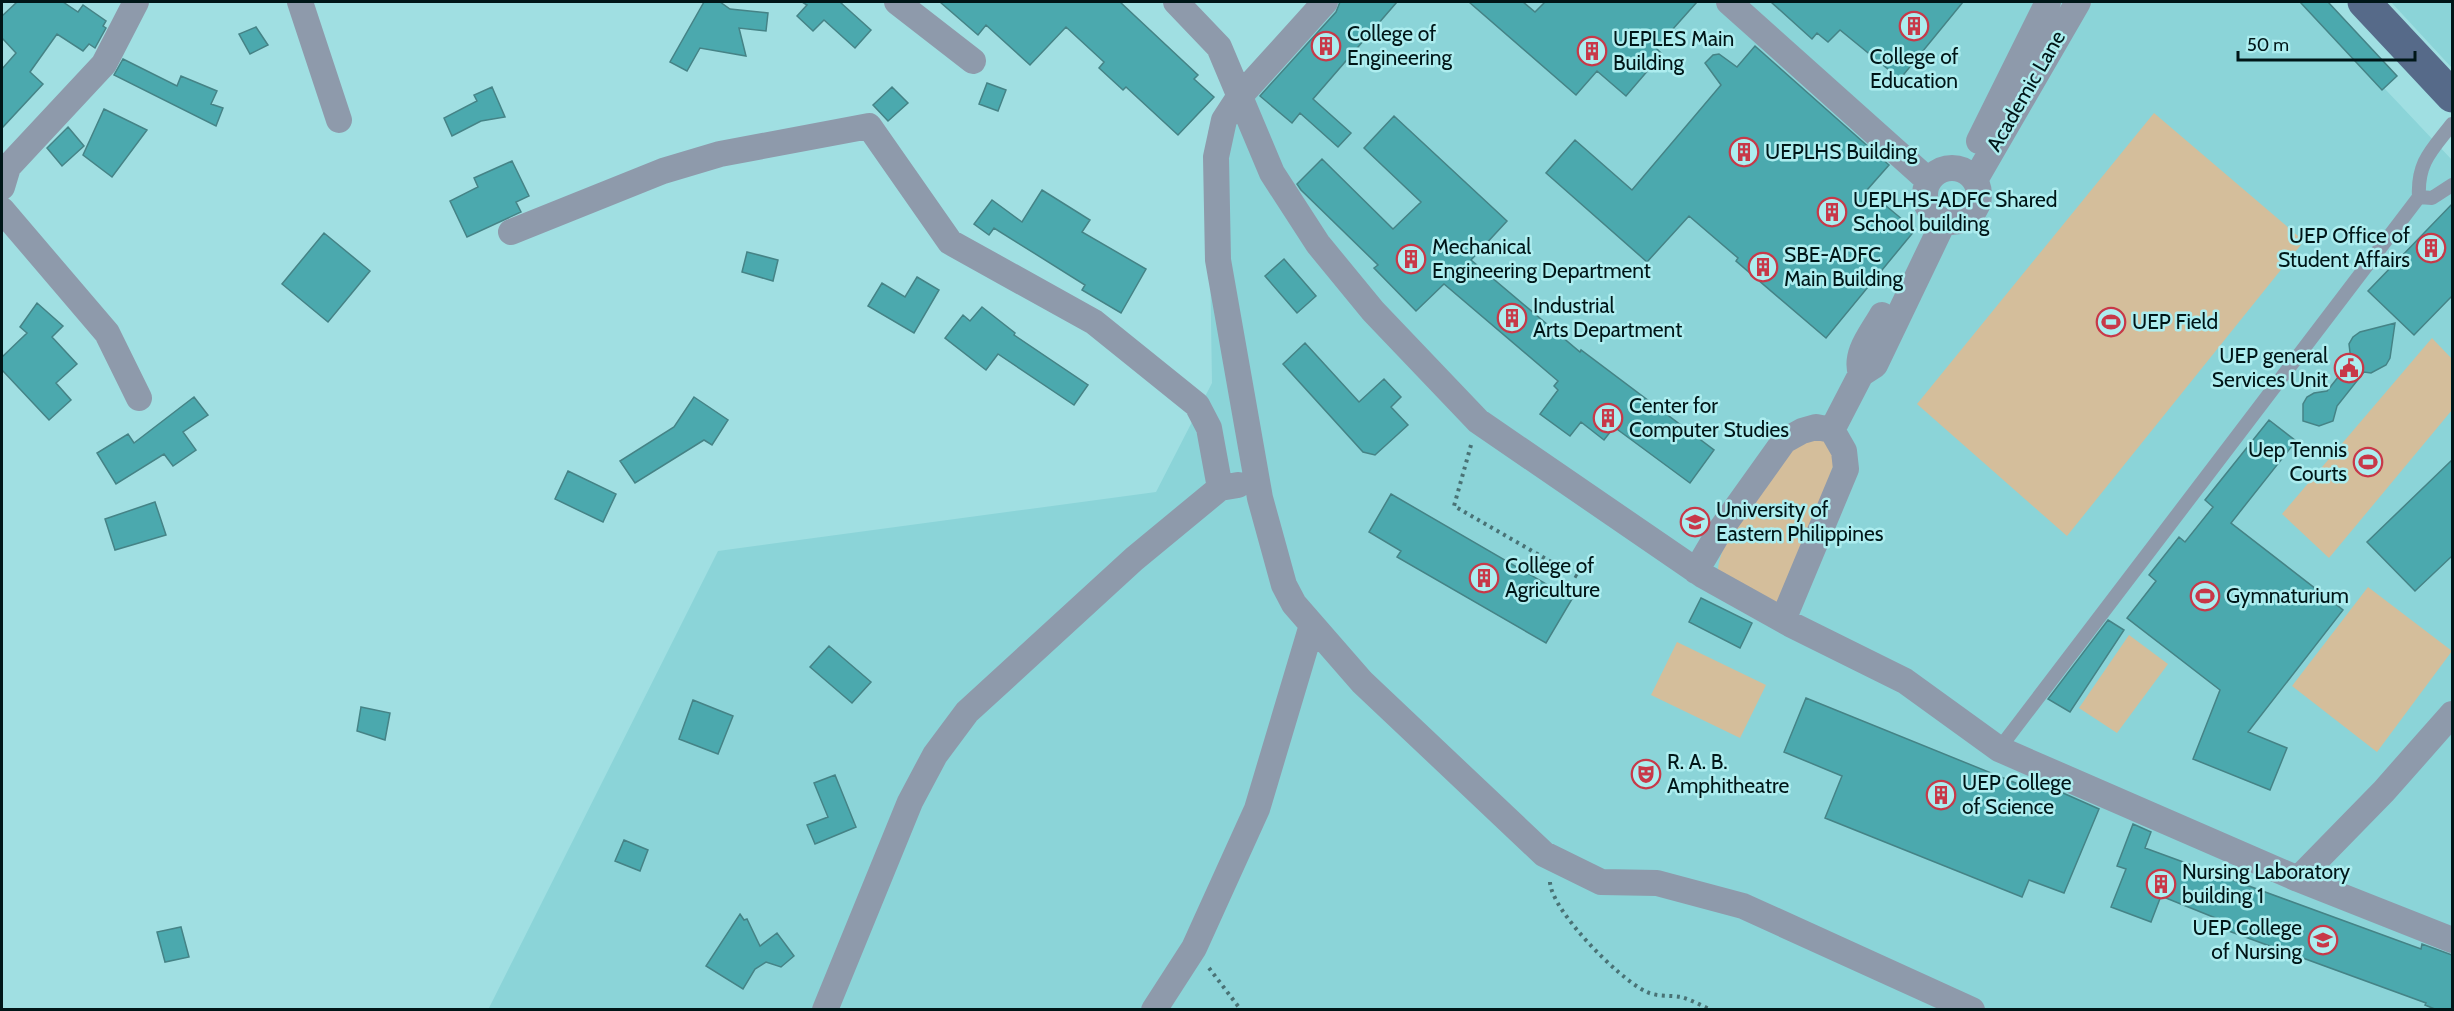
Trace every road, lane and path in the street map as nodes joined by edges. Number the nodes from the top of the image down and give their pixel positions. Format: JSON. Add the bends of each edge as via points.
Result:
{"nodes":[{"id":1,"x":136,"y":2,"type":"edge"},
{"id":2,"x":300,"y":2,"type":"edge"},
{"id":3,"x":897,"y":2,"type":"edge"},
{"id":4,"x":1176,"y":2,"type":"edge"},
{"id":5,"x":1325,"y":2,"type":"edge"},
{"id":6,"x":1729,"y":2,"type":"edge"},
{"id":7,"x":2048,"y":2,"type":"edge"},
{"id":8,"x":2078,"y":2,"type":"edge"},
{"id":9,"x":2364,"y":2,"type":"edge"},
{"id":10,"x":973,"y":61,"type":"dead end"},
{"id":11,"x":2027,"y":69,"type":"junction"},
{"id":12,"x":2452,"y":96,"type":"edge"},
{"id":13,"x":1239,"y":97,"type":"junction"},
{"id":14,"x":339,"y":120,"type":"dead end"},
{"id":15,"x":2452,"y":124,"type":"edge"},
{"id":16,"x":1970,"y":175,"type":"junction"},
{"id":17,"x":1929,"y":181,"type":"junction"},
{"id":18,"x":2452,"y":185,"type":"edge"},
{"id":19,"x":2,"y":188,"type":"edge"},
{"id":20,"x":2419,"y":198,"type":"junction"},
{"id":21,"x":2,"y":210,"type":"edge"},
{"id":22,"x":1940,"y":219,"type":"junction"},
{"id":23,"x":511,"y":232,"type":"dead end"},
{"id":24,"x":139,"y":398,"type":"dead end"},
{"id":25,"x":1478,"y":421,"type":"junction"},
{"id":26,"x":1832,"y":430,"type":"junction"},
{"id":27,"x":1220,"y":488,"type":"junction"},
{"id":28,"x":1260,"y":498,"type":"junction"},
{"id":29,"x":1696,"y":571,"type":"junction"},
{"id":30,"x":1581,"y":579,"type":"dead end"},
{"id":31,"x":1783,"y":620,"type":"junction"},
{"id":32,"x":1312,"y":625,"type":"junction"},
{"id":33,"x":2452,"y":714,"type":"edge"},
{"id":34,"x":1999,"y":749,"type":"junction"},
{"id":35,"x":1556,"y":860,"type":"junction"},
{"id":36,"x":2298,"y":879,"type":"junction"},
{"id":37,"x":2452,"y":940,"type":"edge"},
{"id":38,"x":1194,"y":948,"type":"junction"},
{"id":39,"x":825,"y":1010,"type":"edge"},
{"id":40,"x":1154,"y":1010,"type":"edge"},
{"id":41,"x":1241,"y":1010,"type":"edge"},
{"id":42,"x":1711,"y":1010,"type":"edge"},
{"id":43,"x":1972,"y":1010,"type":"edge"}],
"edges":[{"from":1,"to":19,"type":"street","via":[[104,64],[8,167]]},
{"from":2,"to":14,"type":"street"},
{"from":3,"to":10,"type":"street"},
{"from":4,"to":13,"type":"street","via":[[1219,47]]},
{"from":5,"to":13,"type":"street"},
{"from":6,"to":17,"type":"street"},
{"from":7,"to":11,"type":"street","name":"Academic Lane"},
{"from":8,"to":11,"type":"street","name":"Academic Lane"},
{"from":9,"to":12,"type":"main road"},
{"from":11,"to":16,"type":"street","name":"Academic Lane"},
{"from":13,"to":25,"type":"street","via":[[1272,173],[1318,244],[1373,311]]},
{"from":13,"to":28,"type":"street","via":[[1224,120],[1216,157],[1218,260]]},
{"from":15,"to":20,"type":"lane","via":[[2422,164]]},
{"from":16,"to":17,"type":"street","via":[[1951,168]]},
{"from":16,"to":22,"type":"street","via":[[1980,197],[1973,214],[1957,222]]},
{"from":17,"to":22,"type":"street","via":[[1927,206]]},
{"from":18,"to":20,"type":"lane","via":[[2432,198]]},
{"from":20,"to":34,"type":"lane"},
{"from":21,"to":24,"type":"street","via":[[107,333]]},
{"from":22,"to":26,"type":"street","via":[[1860,353],[1861,374]]},
{"from":23,"to":27,"type":"street","via":[[663,171],[720,154],[869,126],[950,242],[1094,322],[1197,405],[1209,428]]},
{"from":25,"to":29,"type":"street"},
{"from":25,"to":30,"type":"path","via":[[1454,506]]},
{"from":26,"to":29,"type":"street","via":[[1816,427],[1784,441]]},
{"from":26,"to":31,"type":"street","via":[[1844,452],[1846,469]]},
{"from":27,"to":28,"type":"street","via":[[1248,486]]},
{"from":27,"to":39,"type":"street","via":[[1134,559],[967,712],[935,755],[910,802]]},
{"from":28,"to":32,"type":"street","via":[[1284,585]]},
{"from":29,"to":31,"type":"street"},
{"from":31,"to":34,"type":"street","via":[[1905,681]]},
{"from":32,"to":35,"type":"street","via":[[1362,682],[1544,854]]},
{"from":32,"to":38,"type":"street","via":[[1257,809]]},
{"from":33,"to":36,"type":"street"},
{"from":34,"to":36,"type":"street"},
{"from":35,"to":42,"type":"path","via":[[1550,892],[1617,973],[1646,992],[1683,998]]},
{"from":35,"to":43,"type":"street","via":[[1601,882],[1657,883],[1743,906]]},
{"from":36,"to":37,"type":"street"},
{"from":38,"to":40,"type":"street"},
{"from":38,"to":41,"type":"path"}]}
